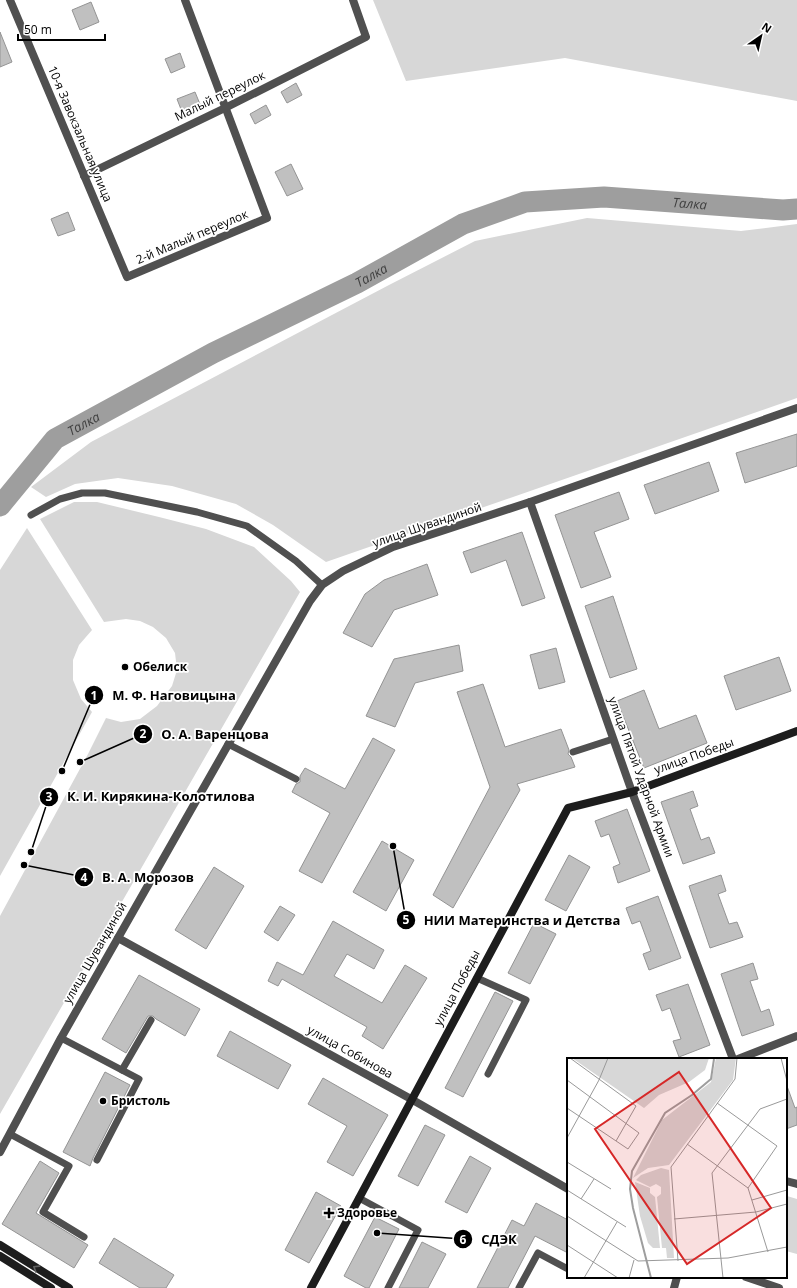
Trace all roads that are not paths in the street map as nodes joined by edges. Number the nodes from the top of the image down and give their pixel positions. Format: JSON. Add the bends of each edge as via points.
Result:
{"nodes":[{"id":1,"x":10,"y":0,"type":"edge"},
{"id":2,"x":185,"y":0,"type":"edge"},
{"id":3,"x":352,"y":0,"type":"edge"},
{"id":4,"x":225,"y":108,"type":"junction"},
{"id":5,"x":84,"y":176,"type":"junction"},
{"id":6,"x":127,"y":278,"type":"joint"},
{"id":7,"x":797,"y":408,"type":"edge"},
{"id":8,"x":530,"y":502,"type":"junction"},
{"id":9,"x":31,"y":515,"type":"dead end"},
{"id":10,"x":322,"y":585,"type":"junction"},
{"id":11,"x":797,"y":731,"type":"edge"},
{"id":12,"x":613,"y":739,"type":"junction"},
{"id":13,"x":228,"y":744,"type":"junction"},
{"id":14,"x":573,"y":752,"type":"dead end"},
{"id":15,"x":296,"y":779,"type":"dead end"},
{"id":16,"x":632,"y":792,"type":"junction"},
{"id":17,"x":118,"y":938,"type":"junction"},
{"id":18,"x":477,"y":978,"type":"junction"},
{"id":19,"x":151,"y":1020,"type":"dead end"},
{"id":20,"x":797,"y":1036,"type":"edge"},
{"id":21,"x":61,"y":1038,"type":"junction"},
{"id":22,"x":733,"y":1058,"type":"edge"},
{"id":23,"x":741,"y":1058,"type":"edge"},
{"id":24,"x":122,"y":1070,"type":"junction"},
{"id":25,"x":488,"y":1074,"type":"dead end"},
{"id":26,"x":411,"y":1099,"type":"junction"},
{"id":27,"x":10,"y":1134,"type":"junction"},
{"id":28,"x":0,"y":1152,"type":"edge"},
{"id":29,"x":97,"y":1160,"type":"dead end"},
{"id":30,"x":787,"y":1181,"type":"edge"},
{"id":31,"x":797,"y":1184,"type":"edge"},
{"id":32,"x":567,"y":1188,"type":"edge"},
{"id":33,"x":359,"y":1198,"type":"junction"},
{"id":34,"x":84,"y":1237,"type":"dead end"},
{"id":35,"x":0,"y":1245,"type":"edge"},
{"id":36,"x":0,"y":1256,"type":"edge"},
{"id":37,"x":567,"y":1268,"type":"edge"},
{"id":38,"x":677,"y":1278,"type":"edge"},
{"id":39,"x":749,"y":1278,"type":"edge"},
{"id":40,"x":51,"y":1288,"type":"edge"},
{"id":41,"x":70,"y":1288,"type":"edge"},
{"id":42,"x":311,"y":1288,"type":"edge"},
{"id":43,"x":388,"y":1288,"type":"edge"},
{"id":44,"x":519,"y":1288,"type":"edge"},
{"id":45,"x":674,"y":1288,"type":"edge"},
{"id":46,"x":779,"y":1288,"type":"edge"}],
"edges":[{"from":1,"to":5,"type":"street","name":"10-я Завокзальная улица"},
{"from":2,"to":4,"type":"street"},
{"from":3,"to":4,"type":"street","name":"Малый переулок","via":[[366,37]]},
{"from":4,"to":5,"type":"street","name":"Малый переулок"},
{"from":4,"to":6,"type":"street","name":"2-й Малый переулок","via":[[267,218]]},
{"from":5,"to":6,"type":"street","name":"10-я Завокзальная улица"},
{"from":7,"to":8,"type":"street","name":"улица Шувандиной"},
{"from":8,"to":10,"type":"street","name":"улица Шувандиной","via":[[393,547],[343,571]]},
{"from":8,"to":12,"type":"street","name":"улица Пятой Ударной Армии"},
{"from":9,"to":10,"type":"lane","via":[[60,499],[82,493],[105,493],[197,512],[247,526],[296,561]]},
{"from":10,"to":13,"type":"street","name":"улица Шувандиной","via":[[310,601]]},
{"from":11,"to":16,"type":"street","name":"улица Победы"},
{"from":12,"to":14,"type":"lane"},
{"from":12,"to":16,"type":"street","name":"улица Пятой Ударной Армии"},
{"from":13,"to":15,"type":"lane"},
{"from":13,"to":17,"type":"street","name":"улица Шувандиной"},
{"from":16,"to":18,"type":"street","name":"улица Победы","via":[[568,808]]},
{"from":16,"to":22,"type":"street","name":"улица Пятой Ударной Армии"},
{"from":17,"to":21,"type":"street","name":"улица Шувандиной"},
{"from":17,"to":26,"type":"street","name":"улица Собинова"},
{"from":18,"to":25,"type":"lane","via":[[526,1000]]},
{"from":18,"to":26,"type":"street","name":"улица Победы"},
{"from":19,"to":24,"type":"lane"},
{"from":20,"to":23,"type":"street"},
{"from":21,"to":24,"type":"lane"},
{"from":21,"to":27,"type":"street","name":"улица Шувандиной"},
{"from":24,"to":29,"type":"lane","via":[[139,1079]]},
{"from":26,"to":32,"type":"street","name":"улица Собинова"},
{"from":26,"to":33,"type":"street","name":"улица Победы"},
{"from":27,"to":28,"type":"street","name":"улица Шувандиной"},
{"from":27,"to":34,"type":"lane","via":[[70,1166],[43,1212]]},
{"from":30,"to":31,"type":"street"},
{"from":33,"to":42,"type":"street","name":"улица Победы"},
{"from":33,"to":43,"type":"lane","via":[[418,1230]]},
{"from":41,"to":35,"type":"street","one_way":true},
{"from":36,"to":40,"type":"street"},
{"from":37,"to":44,"type":"lane","via":[[538,1253]]},
{"from":38,"to":45,"type":"street"},
{"from":39,"to":46,"type":"street"}]}
